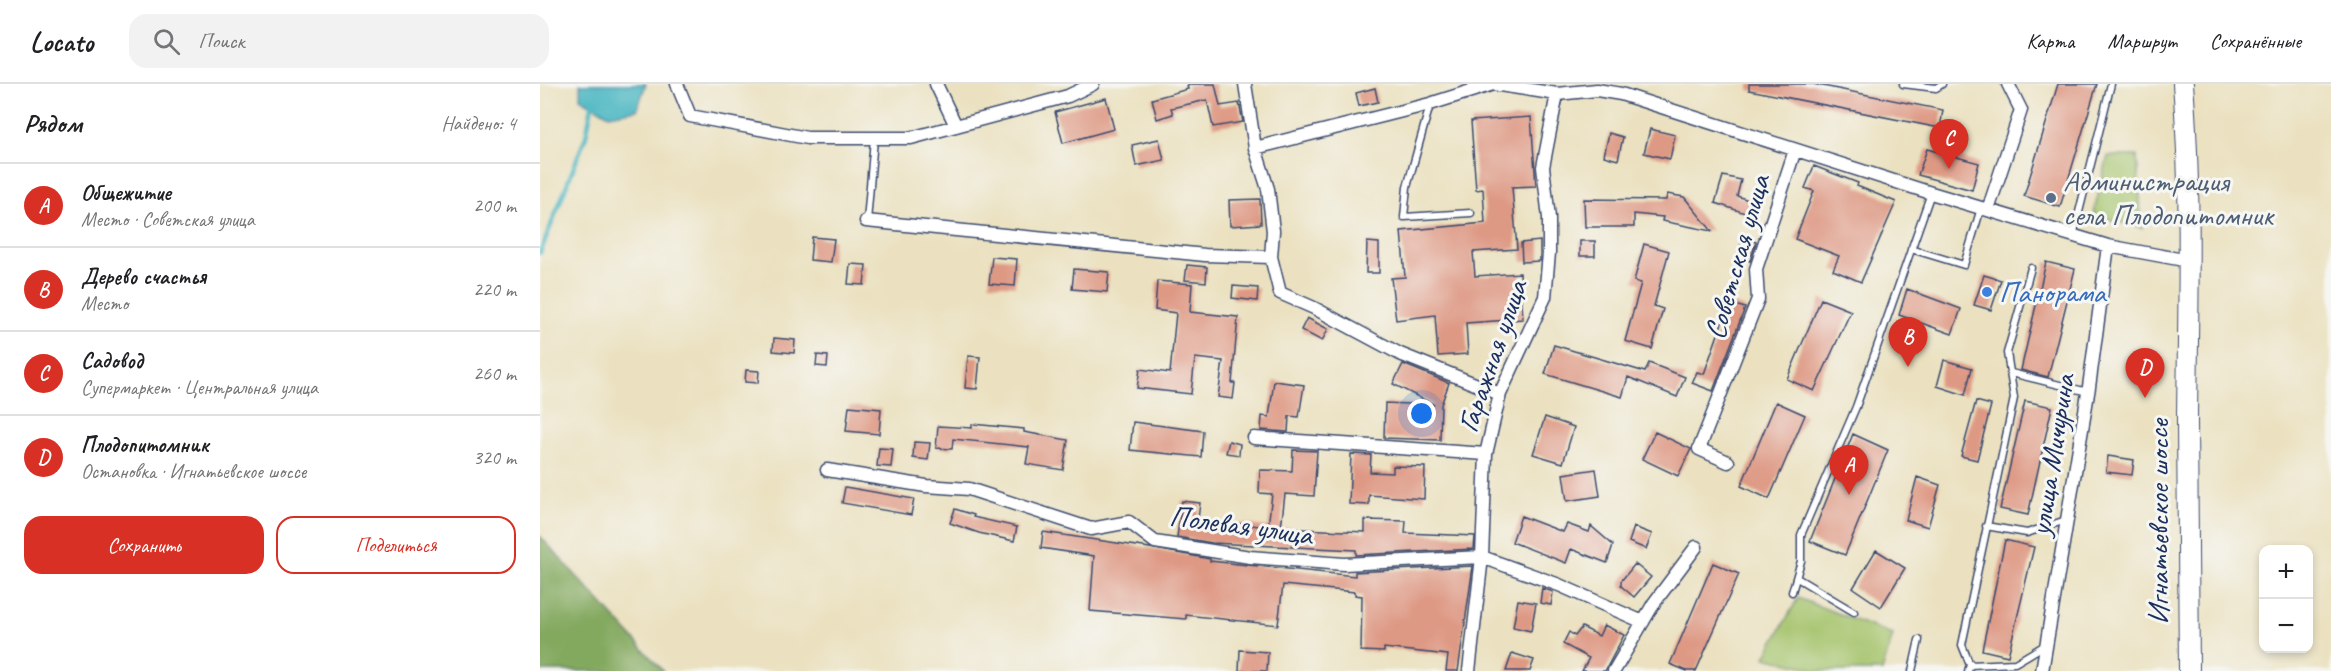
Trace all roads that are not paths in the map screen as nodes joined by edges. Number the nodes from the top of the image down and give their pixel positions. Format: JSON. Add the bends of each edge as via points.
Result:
{"nodes":[{"id":1,"x":676,"y":84,"type":"edge"},
{"id":2,"x":936,"y":84,"type":"edge"},
{"id":3,"x":1245,"y":84,"type":"edge"},
{"id":4,"x":1492,"y":84,"type":"edge"},
{"id":5,"x":1903,"y":84,"type":"edge"},
{"id":6,"x":1942,"y":84,"type":"edge"},
{"id":7,"x":2008,"y":84,"type":"edge"},
{"id":8,"x":2111,"y":84,"type":"edge"},
{"id":9,"x":2183,"y":84,"type":"edge"},
{"id":10,"x":1089,"y":85,"type":"edge"},
{"id":11,"x":1623,"y":89,"type":"edge"},
{"id":12,"x":1557,"y":94,"type":"junction"},
{"id":13,"x":1430,"y":104,"type":"junction"},
{"id":14,"x":956,"y":126,"type":"junction"},
{"id":15,"x":874,"y":138,"type":"junction"},
{"id":16,"x":1255,"y":148,"type":"junction"},
{"id":17,"x":1795,"y":150,"type":"junction"},
{"id":18,"x":1931,"y":193,"type":"junction"},
{"id":19,"x":1984,"y":209,"type":"junction"},
{"id":20,"x":1471,"y":213,"type":"dead end"},
{"id":21,"x":866,"y":222,"type":"joint"},
{"id":22,"x":2073,"y":236,"type":"junction"},
{"id":23,"x":2108,"y":246,"type":"junction"},
{"id":24,"x":1911,"y":249,"type":"junction"},
{"id":25,"x":1271,"y":257,"type":"junction"},
{"id":26,"x":2189,"y":261,"type":"junction"},
{"id":27,"x":2031,"y":268,"type":"dead end"},
{"id":28,"x":2011,"y":373,"type":"junction"},
{"id":29,"x":2088,"y":392,"type":"junction"},
{"id":30,"x":1500,"y":394,"type":"junction"},
{"id":31,"x":1254,"y":438,"type":"dead end"},
{"id":32,"x":1486,"y":454,"type":"junction"},
{"id":33,"x":1728,"y":462,"type":"dead end"},
{"id":34,"x":826,"y":470,"type":"dead end"},
{"id":35,"x":2068,"y":519,"type":"junction"},
{"id":36,"x":1986,"y":526,"type":"junction"},
{"id":37,"x":1696,"y":547,"type":"dead end"},
{"id":38,"x":1482,"y":557,"type":"junction"},
{"id":39,"x":1797,"y":578,"type":"junction"},
{"id":40,"x":1792,"y":592,"type":"dead end"},
{"id":41,"x":1854,"y":612,"type":"dead end"},
{"id":42,"x":1643,"y":622,"type":"junction"},
{"id":43,"x":1919,"y":640,"type":"dead end"},
{"id":44,"x":2048,"y":643,"type":"junction"},
{"id":45,"x":1969,"y":668,"type":"edge"},
{"id":46,"x":1469,"y":671,"type":"edge"},
{"id":47,"x":1614,"y":671,"type":"edge"},
{"id":48,"x":1912,"y":671,"type":"edge"},
{"id":49,"x":2042,"y":671,"type":"edge"},
{"id":50,"x":2189,"y":671,"type":"edge"}],
"edges":[{"from":1,"to":15,"type":"street","via":[[690,116],[807,138]]},
{"from":2,"to":14,"type":"street"},
{"from":3,"to":16,"type":"street"},
{"from":4,"to":12,"type":"street"},
{"from":4,"to":13,"type":"street"},
{"from":5,"to":6,"type":"lane","via":[[1936,88]]},
{"from":7,"to":19,"type":"street","via":[[2021,110]]},
{"from":8,"to":22,"type":"lane"},
{"from":9,"to":26,"type":"main road","name":"Игнатьевское шоссе"},
{"from":10,"to":14,"type":"street","via":[[1068,96]]},
{"from":11,"to":12,"type":"street"},
{"from":11,"to":17,"type":"street"},
{"from":12,"to":30,"type":"street","name":"Гаражная улица","via":[[1543,166],[1549,218],[1545,297]]},
{"from":13,"to":16,"type":"street"},
{"from":13,"to":20,"type":"lane","via":[[1407,187],[1404,217]]},
{"from":14,"to":15,"type":"street","via":[[910,138]]},
{"from":15,"to":21,"type":"lane"},
{"from":16,"to":25,"type":"street","via":[[1268,189],[1273,231]]},
{"from":17,"to":18,"type":"street"},
{"from":17,"to":33,"type":"street","name":"Советская улица","via":[[1756,269],[1758,299],[1699,449]]},
{"from":18,"to":19,"type":"street"},
{"from":18,"to":24,"type":"lane"},
{"from":19,"to":22,"type":"street"},
{"from":19,"to":24,"type":"lane","via":[[1964,265]]},
{"from":21,"to":25,"type":"street","via":[[1205,255]]},
{"from":22,"to":23,"type":"street"},
{"from":23,"to":26,"type":"street"},
{"from":23,"to":29,"type":"street","name":"улица Мичурина"},
{"from":24,"to":39,"type":"lane","via":[[1856,407],[1801,535]]},
{"from":25,"to":30,"type":"street","via":[[1280,293],[1400,354]]},
{"from":26,"to":50,"type":"main road","name":"Игнатьевское шоссе"},
{"from":27,"to":28,"type":"lane","via":[[2007,353]]},
{"from":28,"to":29,"type":"lane"},
{"from":28,"to":36,"type":"lane","via":[[2014,398]]},
{"from":29,"to":35,"type":"street","name":"улица Мичурина"},
{"from":30,"to":32,"type":"street","name":"Гаражная улица"},
{"from":31,"to":32,"type":"street"},
{"from":32,"to":38,"type":"street","name":"Гаражная улица"},
{"from":34,"to":38,"type":"street","name":"Полевая улица","via":[[969,489],[1091,529],[1129,522],[1155,542],[1250,557],[1344,564]]},
{"from":35,"to":36,"type":"lane","via":[[2027,533]]},
{"from":35,"to":44,"type":"street","name":"улица Мичурина"},
{"from":36,"to":45,"type":"lane","via":[[1962,645]]},
{"from":37,"to":42,"type":"street"},
{"from":38,"to":42,"type":"street"},
{"from":38,"to":46,"type":"street","name":"Гаражная улица"},
{"from":39,"to":40,"type":"lane"},
{"from":39,"to":41,"type":"lane"},
{"from":42,"to":47,"type":"street"},
{"from":43,"to":48,"type":"lane"},
{"from":44,"to":45,"type":"lane","via":[[2015,663]]},
{"from":44,"to":49,"type":"street","name":"улица Мичурина"}]}
